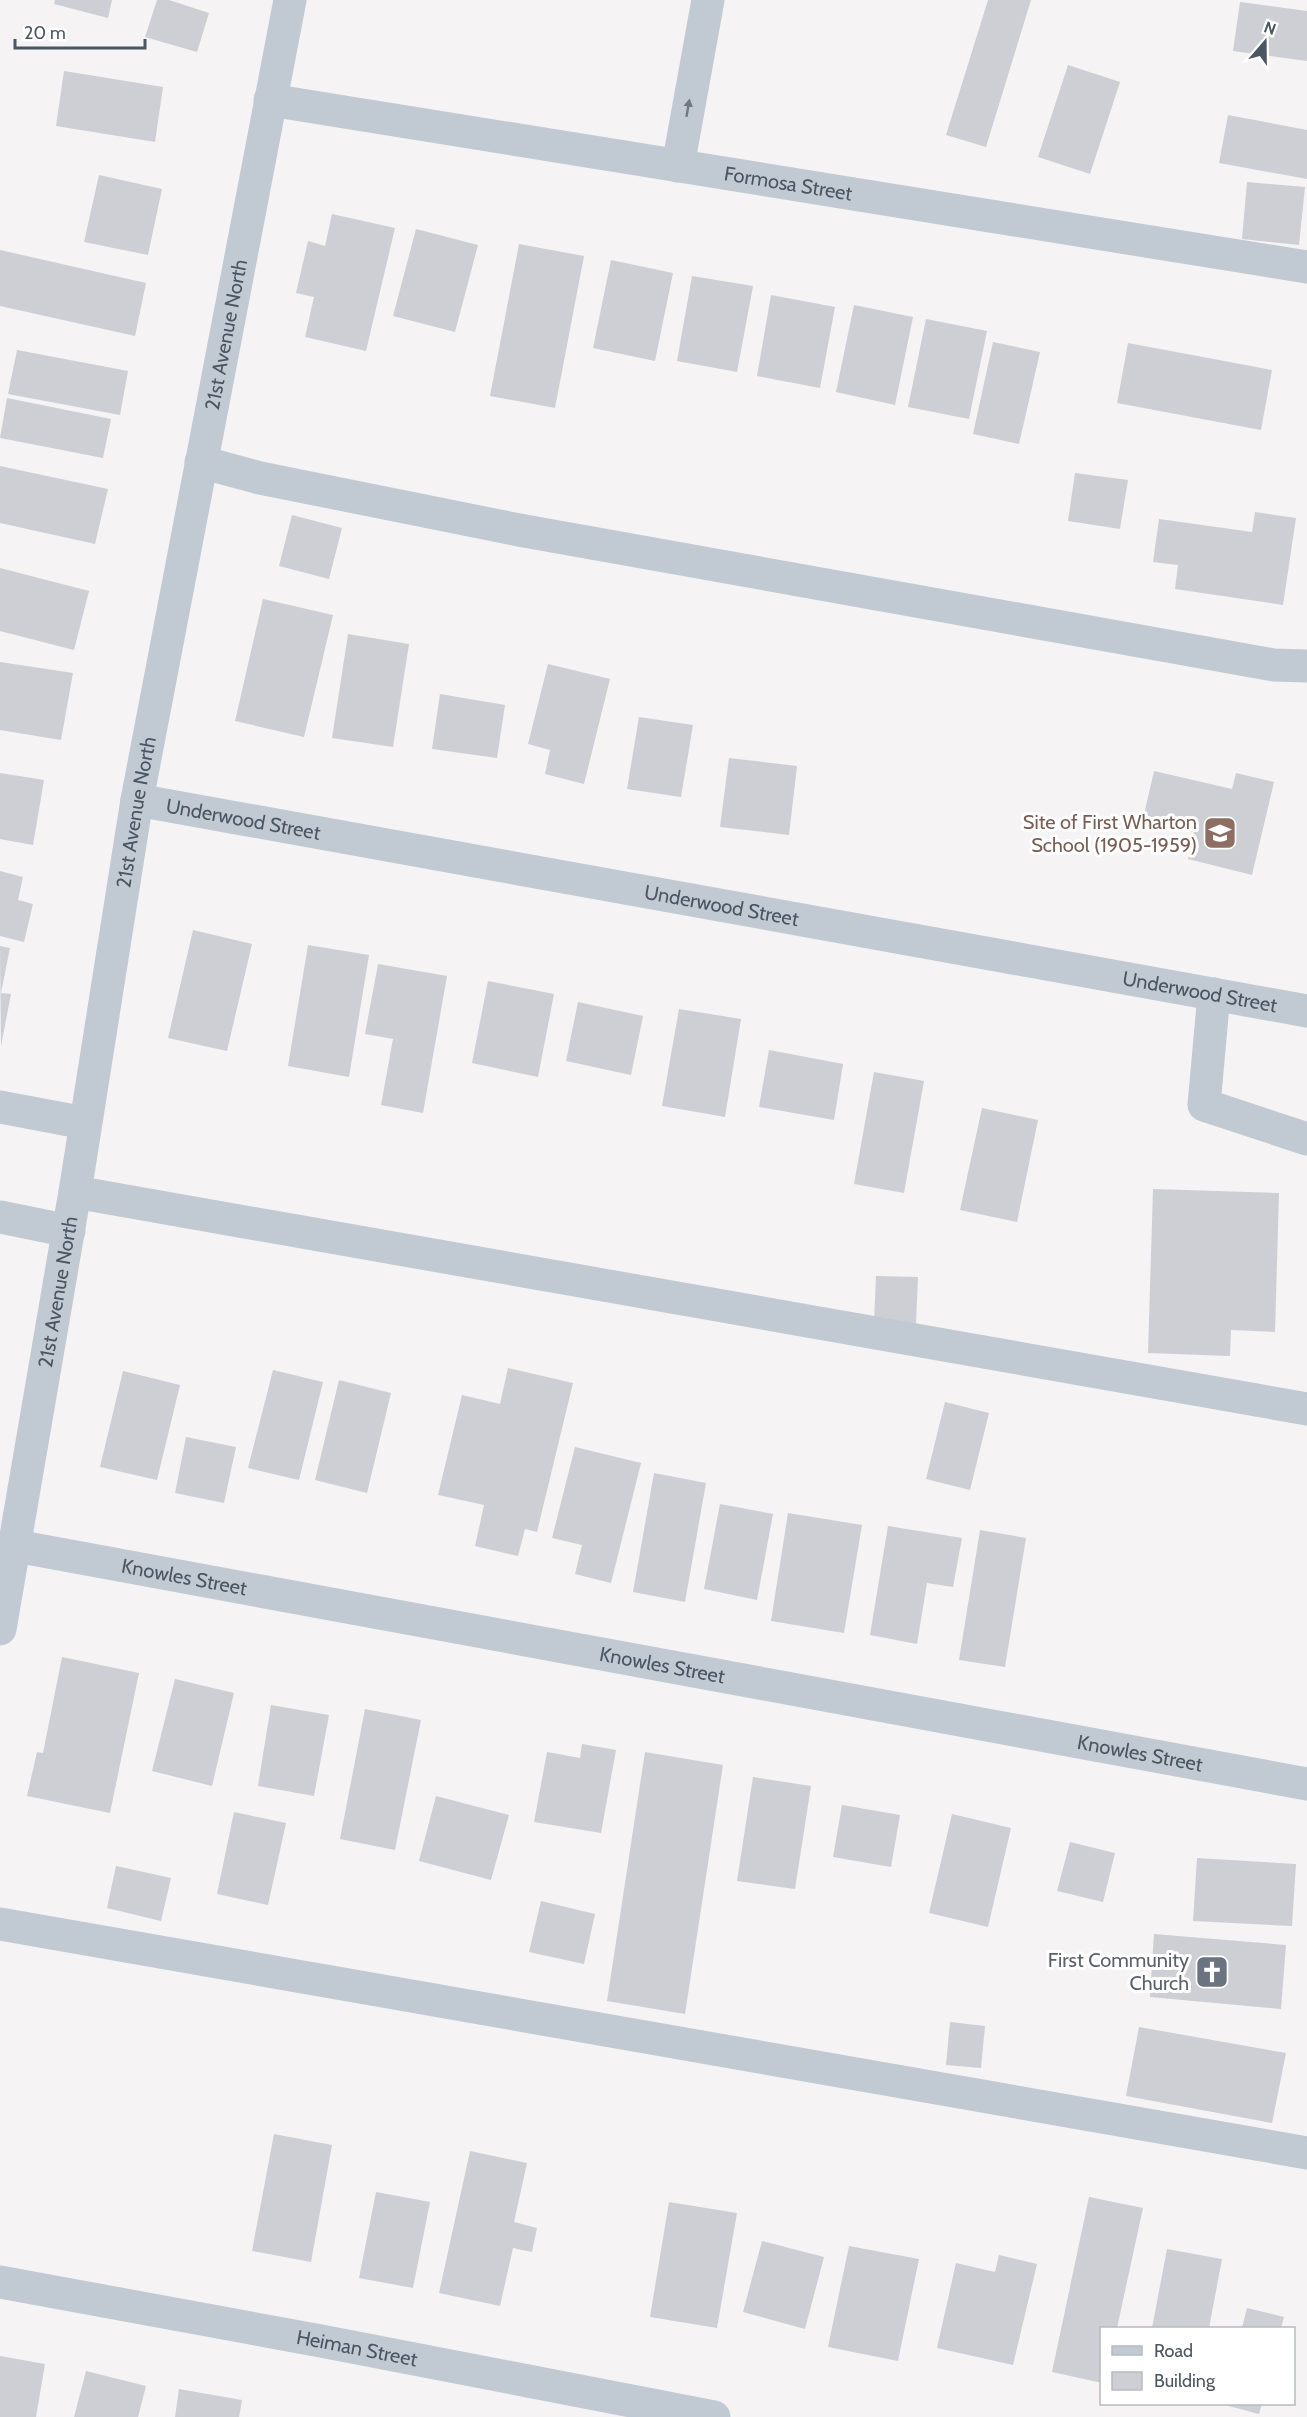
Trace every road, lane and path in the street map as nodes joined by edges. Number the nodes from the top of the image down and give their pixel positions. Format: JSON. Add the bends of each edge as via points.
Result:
{"nodes":[{"id":1,"x":290,"y":0,"type":"edge"},
{"id":2,"x":708,"y":0,"type":"edge"},
{"id":3,"x":270,"y":100,"type":"junction"},
{"id":4,"x":678,"y":166,"type":"junction"},
{"id":5,"x":1307,"y":267,"type":"edge"},
{"id":6,"x":201,"y":462,"type":"junction"},
{"id":7,"x":1307,"y":666,"type":"edge"},
{"id":8,"x":137,"y":800,"type":"junction"},
{"id":9,"x":1214,"y":994,"type":"junction"},
{"id":10,"x":1307,"y":1011,"type":"edge"},
{"id":11,"x":0,"y":1107,"type":"edge"},
{"id":12,"x":85,"y":1123,"type":"junction"},
{"id":13,"x":1307,"y":1139,"type":"edge"},
{"id":14,"x":75,"y":1192,"type":"junction"},
{"id":15,"x":0,"y":1217,"type":"edge"},
{"id":16,"x":69,"y":1231,"type":"junction"},
{"id":17,"x":1307,"y":1409,"type":"edge"},
{"id":18,"x":16,"y":1546,"type":"junction"},
{"id":19,"x":0,"y":1629,"type":"edge"},
{"id":20,"x":1307,"y":1784,"type":"edge"},
{"id":21,"x":0,"y":1924,"type":"edge"},
{"id":22,"x":1307,"y":2153,"type":"edge"},
{"id":23,"x":0,"y":2282,"type":"edge"},
{"id":24,"x":714,"y":2417,"type":"edge"}],
"edges":[{"from":1,"to":3,"type":"street","name":"21st Avenue North"},
{"from":4,"to":2,"type":"street","one_way":true},
{"from":3,"to":4,"type":"street","name":"Formosa Street"},
{"from":3,"to":6,"type":"street","name":"21st Avenue North"},
{"from":4,"to":5,"type":"street","name":"Formosa Street"},
{"from":6,"to":7,"type":"street","via":[[255,477],[519,530],[1274,664]]},
{"from":6,"to":8,"type":"street","name":"21st Avenue North"},
{"from":8,"to":9,"type":"street","name":"Underwood Street"},
{"from":8,"to":12,"type":"street","name":"21st Avenue North"},
{"from":9,"to":10,"type":"street","name":"Underwood Street"},
{"from":9,"to":13,"type":"street","via":[[1204,1105]]},
{"from":11,"to":12,"type":"street"},
{"from":12,"to":14,"type":"street","name":"21st Avenue North"},
{"from":14,"to":16,"type":"street","name":"21st Avenue North"},
{"from":14,"to":17,"type":"street"},
{"from":15,"to":16,"type":"street"},
{"from":16,"to":18,"type":"street","name":"21st Avenue North"},
{"from":18,"to":19,"type":"street","name":"21st Avenue North"},
{"from":18,"to":20,"type":"street","name":"Knowles Street"},
{"from":21,"to":22,"type":"street"},
{"from":23,"to":24,"type":"street","name":"Heiman Street"}]}
